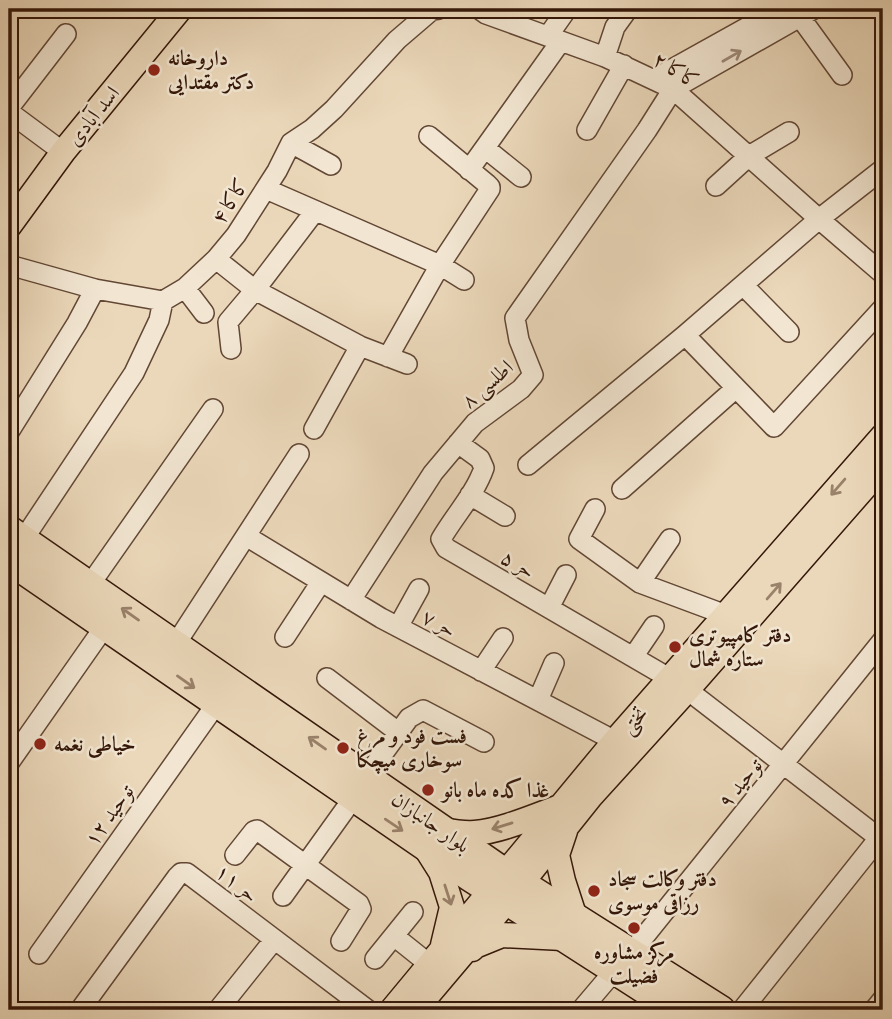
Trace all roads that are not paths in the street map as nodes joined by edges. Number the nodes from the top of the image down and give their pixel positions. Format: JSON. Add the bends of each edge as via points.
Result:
{"nodes":[{"id":1,"x":180,"y":9,"type":"edge"},
{"id":2,"x":439,"y":9,"type":"edge"},
{"id":3,"x":479,"y":9,"type":"edge"},
{"id":4,"x":628,"y":9,"type":"edge"},
{"id":5,"x":780,"y":9,"type":"edge"},
{"id":6,"x":564,"y":10,"type":"edge"},
{"id":7,"x":807,"y":13,"type":"edge"},
{"id":8,"x":758,"y":14,"type":"edge"},
{"id":9,"x":66,"y":34,"type":"dead end"},
{"id":10,"x":554,"y":39,"type":"junction"},
{"id":11,"x":605,"y":57,"type":"junction"},
{"id":12,"x":624,"y":65,"type":"junction"},
{"id":13,"x":842,"y":75,"type":"dead end"},
{"id":14,"x":654,"y":79,"type":"junction"},
{"id":15,"x":673,"y":89,"type":"junction"},
{"id":16,"x":9,"y":110,"type":"edge"},
{"id":17,"x":587,"y":130,"type":"dead end"},
{"id":18,"x":789,"y":132,"type":"dead end"},
{"id":19,"x":429,"y":136,"type":"dead end"},
{"id":20,"x":292,"y":143,"type":"junction"},
{"id":21,"x":485,"y":148,"type":"junction"},
{"id":22,"x":63,"y":152,"type":"junction"},
{"id":23,"x":749,"y":156,"type":"junction"},
{"id":24,"x":331,"y":165,"type":"dead end"},
{"id":25,"x":883,"y":169,"type":"edge"},
{"id":26,"x":469,"y":170,"type":"junction"},
{"id":27,"x":522,"y":177,"type":"dead end"},
{"id":28,"x":716,"y":186,"type":"dead end"},
{"id":29,"x":265,"y":189,"type":"junction"},
{"id":30,"x":315,"y":211,"type":"junction"},
{"id":31,"x":819,"y":219,"type":"junction"},
{"id":32,"x":9,"y":226,"type":"edge"},
{"id":33,"x":216,"y":259,"type":"junction"},
{"id":34,"x":9,"y":265,"type":"edge"},
{"id":35,"x":440,"y":265,"type":"junction"},
{"id":36,"x":880,"y":266,"type":"edge"},
{"id":37,"x":464,"y":280,"type":"dead end"},
{"id":38,"x":743,"y":285,"type":"junction"},
{"id":39,"x":185,"y":288,"type":"junction"},
{"id":40,"x":95,"y":289,"type":"junction"},
{"id":41,"x":255,"y":290,"type":"junction"},
{"id":42,"x":163,"y":300,"type":"junction"},
{"id":43,"x":883,"y":308,"type":"edge"},
{"id":44,"x":204,"y":313,"type":"dead end"},
{"id":45,"x":789,"y":332,"type":"dead end"},
{"id":46,"x":685,"y":335,"type":"junction"},
{"id":47,"x":360,"y":346,"type":"junction"},
{"id":48,"x":231,"y":349,"type":"dead end"},
{"id":49,"x":388,"y":357,"type":"junction"},
{"id":50,"x":407,"y":365,"type":"dead end"},
{"id":51,"x":736,"y":388,"type":"junction"},
{"id":52,"x":213,"y":409,"type":"dead end"},
{"id":53,"x":314,"y":429,"type":"dead end"},
{"id":54,"x":9,"y":432,"type":"edge"},
{"id":55,"x":883,"y":436,"type":"edge"},
{"id":56,"x":458,"y":443,"type":"junction"},
{"id":57,"x":299,"y":454,"type":"dead end"},
{"id":58,"x":528,"y":465,"type":"dead end"},
{"id":59,"x":883,"y":466,"type":"edge"},
{"id":60,"x":622,"y":489,"type":"dead end"},
{"id":61,"x":470,"y":495,"type":"junction"},
{"id":62,"x":595,"y":509,"type":"dead end"},
{"id":63,"x":505,"y":516,"type":"dead end"},
{"id":64,"x":246,"y":536,"type":"junction"},
{"id":65,"x":670,"y":539,"type":"dead end"},
{"id":66,"x":14,"y":544,"type":"edge"},
{"id":67,"x":566,"y":575,"type":"dead end"},
{"id":68,"x":321,"y":582,"type":"junction"},
{"id":69,"x":640,"y":583,"type":"junction"},
{"id":70,"x":89,"y":586,"type":"junction"},
{"id":71,"x":419,"y":589,"type":"dead end"},
{"id":72,"x":351,"y":600,"type":"junction"},
{"id":73,"x":549,"y":608,"type":"junction"},
{"id":74,"x":726,"y":615,"type":"junction"},
{"id":75,"x":105,"y":626,"type":"junction"},
{"id":76,"x":654,"y":626,"type":"dead end"},
{"id":77,"x":398,"y":627,"type":"junction"},
{"id":78,"x":285,"y":637,"type":"dead end"},
{"id":79,"x":503,"y":638,"type":"dead end"},
{"id":80,"x":883,"y":640,"type":"edge"},
{"id":81,"x":175,"y":646,"type":"junction"},
{"id":82,"x":633,"y":657,"type":"junction"},
{"id":83,"x":554,"y":663,"type":"dead end"},
{"id":84,"x":481,"y":671,"type":"junction"},
{"id":85,"x":327,"y":678,"type":"dead end"},
{"id":86,"x":680,"y":684,"type":"junction"},
{"id":87,"x":538,"y":701,"type":"junction"},
{"id":88,"x":216,"y":703,"type":"junction"},
{"id":89,"x":398,"y":732,"type":"junction"},
{"id":90,"x":615,"y":741,"type":"junction"},
{"id":91,"x":484,"y":742,"type":"dead end"},
{"id":92,"x":9,"y":763,"type":"edge"},
{"id":93,"x":784,"y":764,"type":"junction"},
{"id":94,"x":360,"y":787,"type":"junction"},
{"id":95,"x":564,"y":815,"type":"junction"},
{"id":96,"x":433,"y":837,"type":"junction"},
{"id":97,"x":882,"y":837,"type":"edge"},
{"id":98,"x":235,"y":855,"type":"dead end"},
{"id":99,"x":306,"y":864,"type":"junction"},
{"id":100,"x":506,"y":887,"type":"junction"},
{"id":101,"x":283,"y":896,"type":"dead end"},
{"id":102,"x":413,"y":912,"type":"dead end"},
{"id":103,"x":569,"y":928,"type":"junction"},
{"id":104,"x":394,"y":936,"type":"junction"},
{"id":105,"x":274,"y":940,"type":"junction"},
{"id":106,"x":341,"y":941,"type":"dead end"},
{"id":107,"x":39,"y":954,"type":"dead end"},
{"id":108,"x":375,"y":960,"type":"dead end"},
{"id":109,"x":441,"y":960,"type":"junction"},
{"id":110,"x":623,"y":962,"type":"junction"},
{"id":111,"x":883,"y":999,"type":"edge"},
{"id":112,"x":79,"y":1010,"type":"edge"},
{"id":113,"x":218,"y":1010,"type":"edge"},
{"id":114,"x":368,"y":1010,"type":"edge"},
{"id":115,"x":392,"y":1010,"type":"edge"},
{"id":116,"x":415,"y":1010,"type":"edge"},
{"id":117,"x":581,"y":1010,"type":"edge"},
{"id":118,"x":677,"y":1010,"type":"edge"},
{"id":119,"x":722,"y":1010,"type":"edge"},
{"id":120,"x":742,"y":1010,"type":"edge"},
{"id":121,"x":874,"y":1010,"type":"edge"}],
"edges":[{"from":1,"to":22,"type":"main road","name":"اسد آبادی"},
{"from":2,"to":20,"type":"street","name":"کاکا ۴","via":[[397,40],[334,109]]},
{"from":3,"to":10,"type":"street","name":"کاکا ۲"},
{"from":4,"to":11,"type":"street","via":[[615,27]]},
{"from":5,"to":8,"type":"street"},
{"from":6,"to":10,"type":"street"},
{"from":7,"to":13,"type":"street"},
{"from":15,"to":7,"type":"street","one_way":true},
{"from":8,"to":14,"type":"street"},
{"from":9,"to":16,"type":"street"},
{"from":10,"to":11,"type":"street","name":"کاکا ۲"},
{"from":10,"to":21,"type":"street"},
{"from":11,"to":12,"type":"street","name":"کاکا ۲"},
{"from":12,"to":14,"type":"street","name":"کاکا ۲"},
{"from":12,"to":17,"type":"street"},
{"from":14,"to":15,"type":"street","name":"کاکا ۲"},
{"from":15,"to":23,"type":"street","name":"کاکا ۲"},
{"from":15,"to":56,"type":"street","name":"اطلسی ۸","via":[[515,318],[533,375]]},
{"from":16,"to":22,"type":"street"},
{"from":18,"to":23,"type":"street"},
{"from":19,"to":26,"type":"street"},
{"from":20,"to":24,"type":"street"},
{"from":20,"to":29,"type":"street","name":"کاکا ۴"},
{"from":21,"to":26,"type":"street"},
{"from":21,"to":27,"type":"street"},
{"from":22,"to":32,"type":"main road","name":"اسد آبادی"},
{"from":23,"to":28,"type":"street"},
{"from":23,"to":31,"type":"street","name":"کاکا ۲"},
{"from":25,"to":31,"type":"street"},
{"from":26,"to":35,"type":"street","via":[[490,187]]},
{"from":29,"to":30,"type":"street"},
{"from":29,"to":33,"type":"street","name":"کاکا ۴"},
{"from":30,"to":35,"type":"street"},
{"from":30,"to":41,"type":"street"},
{"from":31,"to":36,"type":"street","name":"کاکا ۲"},
{"from":31,"to":38,"type":"street"},
{"from":33,"to":39,"type":"street","name":"کاکا ۴"},
{"from":33,"to":41,"type":"street"},
{"from":34,"to":40,"type":"street"},
{"from":35,"to":37,"type":"street"},
{"from":35,"to":49,"type":"street"},
{"from":38,"to":45,"type":"street"},
{"from":38,"to":46,"type":"street"},
{"from":39,"to":42,"type":"street","name":"کاکا ۴"},
{"from":39,"to":44,"type":"street"},
{"from":40,"to":42,"type":"street"},
{"from":40,"to":54,"type":"street"},
{"from":41,"to":47,"type":"street"},
{"from":41,"to":48,"type":"street","via":[[228,322]]},
{"from":42,"to":66,"type":"street","via":[[159,320],[134,373]]},
{"from":43,"to":51,"type":"street","via":[[774,427]]},
{"from":46,"to":51,"type":"street"},
{"from":46,"to":58,"type":"street"},
{"from":47,"to":49,"type":"street"},
{"from":47,"to":53,"type":"street"},
{"from":49,"to":50,"type":"street"},
{"from":51,"to":60,"type":"street"},
{"from":52,"to":70,"type":"street"},
{"from":55,"to":74,"type":"main road","name":"تختی","one_way":true},
{"from":56,"to":61,"type":"street","name":"حر ۵","via":[[480,459],[484,468]]},
{"from":56,"to":72,"type":"street","name":"اطلسی ۸","via":[[433,472]]},
{"from":57,"to":64,"type":"street"},
{"from":86,"to":59,"type":"main road","name":"تختی","one_way":true},
{"from":61,"to":63,"type":"street"},
{"from":61,"to":73,"type":"street","name":"حر ۵","via":[[441,539],[446,548]]},
{"from":62,"to":69,"type":"street","via":[[579,539]]},
{"from":64,"to":68,"type":"street","name":"حر ۷"},
{"from":64,"to":81,"type":"street"},
{"from":65,"to":69,"type":"street"},
{"from":66,"to":70,"type":"highway","name":"بلوار جانبازان"},
{"from":66,"to":75,"type":"highway","name":"بلوار جانبازان"},
{"from":67,"to":73,"type":"street"},
{"from":68,"to":72,"type":"street","name":"حر ۷"},
{"from":68,"to":78,"type":"street"},
{"from":69,"to":74,"type":"street"},
{"from":81,"to":70,"type":"highway","name":"بلوار جانبازان","one_way":true},
{"from":71,"to":77,"type":"street"},
{"from":72,"to":77,"type":"street","name":"حر ۷"},
{"from":73,"to":82,"type":"street","name":"حر ۵"},
{"from":74,"to":86,"type":"main road","name":"تختی"},
{"from":75,"to":88,"type":"highway","name":"بلوار جانبازان","one_way":true},
{"from":75,"to":92,"type":"street"},
{"from":76,"to":82,"type":"street"},
{"from":77,"to":84,"type":"street","name":"حر ۷"},
{"from":79,"to":84,"type":"street"},
{"from":80,"to":93,"type":"street","name":"توحید ۹"},
{"from":94,"to":81,"type":"highway","name":"بلوار جانبازان","one_way":true},
{"from":82,"to":86,"type":"street","name":"حر ۵"},
{"from":83,"to":87,"type":"street"},
{"from":84,"to":87,"type":"street","name":"حر ۷"},
{"from":85,"to":89,"type":"street"},
{"from":86,"to":90,"type":"main road","name":"تختی"},
{"from":86,"to":93,"type":"street","name":"حر ۵"},
{"from":86,"to":95,"type":"main road","name":"تختی"},
{"from":87,"to":90,"type":"street","name":"حر ۷"},
{"from":88,"to":94,"type":"highway","name":"بلوار جانبازان"},
{"from":88,"to":107,"type":"street","name":"توحید ۱۲"},
{"from":89,"to":91,"type":"street","via":[[423,710]]},
{"from":89,"to":94,"type":"street"},
{"from":90,"to":95,"type":"main road","name":"تختی"},
{"from":93,"to":97,"type":"street","name":"حر ۵"},
{"from":93,"to":110,"type":"street","name":"توحید ۹"},
{"from":94,"to":96,"type":"highway","name":"بلوار جانبازان"},
{"from":94,"to":99,"type":"street"},
{"from":95,"to":96,"type":"main road","one_way":true},
{"from":95,"to":100,"type":"main road","name":"تختی"},
{"from":95,"to":103,"type":"main road","via":[[557,855]]},
{"from":96,"to":100,"type":"highway","name":"بلوار جانبازان"},
{"from":96,"to":109,"type":"main road","one_way":true,"via":[[452,906]]},
{"from":97,"to":120,"type":"street"},
{"from":98,"to":99,"type":"street","via":[[257,830]]},
{"from":99,"to":101,"type":"street"},
{"from":99,"to":106,"type":"street","via":[[361,907]]},
{"from":100,"to":103,"type":"highway","name":"بلوار جانبازان"},
{"from":100,"to":109,"type":"main road","name":"تختی"},
{"from":102,"to":104,"type":"street"},
{"from":103,"to":109,"type":"main road","via":[[502,935]]},
{"from":103,"to":110,"type":"highway","name":"بلوار جانبازان"},
{"from":104,"to":108,"type":"street"},
{"from":104,"to":109,"type":"street"},
{"from":105,"to":112,"type":"street","name":"حر ۱۱","via":[[187,873],[181,873]]},
{"from":105,"to":113,"type":"street"},
{"from":105,"to":114,"type":"street","name":"حر ۱۱"},
{"from":109,"to":115,"type":"main road","name":"تختی"},
{"from":109,"to":116,"type":"main road","name":"تختی"},
{"from":110,"to":117,"type":"street","name":"توحید ۹"},
{"from":110,"to":118,"type":"highway","name":"بلوار جانبازان"},
{"from":110,"to":119,"type":"highway","name":"بلوار جانبازان"},
{"from":111,"to":121,"type":"street"}]}
